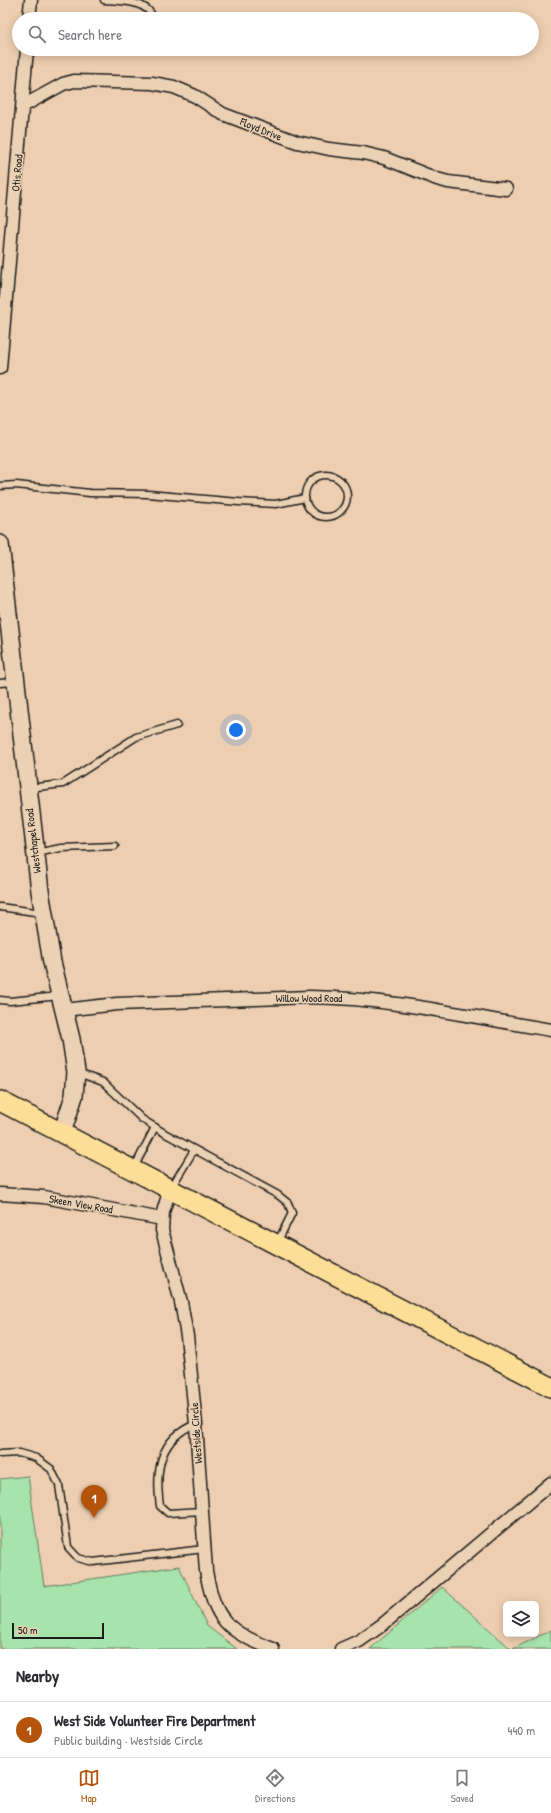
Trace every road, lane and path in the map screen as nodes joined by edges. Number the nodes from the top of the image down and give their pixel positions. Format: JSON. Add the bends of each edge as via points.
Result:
{"nodes":[{"id":1,"x":31,"y":0,"type":"edge"},
{"id":2,"x":104,"y":0,"type":"edge"},
{"id":3,"x":30,"y":12,"type":"edge"},
{"id":4,"x":149,"y":12,"type":"edge"},
{"id":5,"x":27,"y":56,"type":"edge"},
{"id":6,"x":23,"y":106,"type":"junction"},
{"id":7,"x":506,"y":189,"type":"dead end"},
{"id":8,"x":0,"y":368,"type":"edge"},
{"id":9,"x":0,"y":486,"type":"edge"},
{"id":10,"x":305,"y":498,"type":"junction"},
{"id":11,"x":0,"y":544,"type":"edge"},
{"id":12,"x":4,"y":608,"type":"edge"},
{"id":13,"x":8,"y":683,"type":"edge"},
{"id":14,"x":177,"y":725,"type":"dead end"},
{"id":15,"x":27,"y":788,"type":"junction"},
{"id":16,"x":115,"y":846,"type":"dead end"},
{"id":17,"x":34,"y":853,"type":"junction"},
{"id":18,"x":0,"y":907,"type":"edge"},
{"id":19,"x":43,"y":913,"type":"junction"},
{"id":20,"x":0,"y":1000,"type":"edge"},
{"id":21,"x":63,"y":1003,"type":"junction"},
{"id":22,"x":551,"y":1030,"type":"edge"},
{"id":23,"x":76,"y":1072,"type":"junction"},
{"id":24,"x":0,"y":1101,"type":"edge"},
{"id":25,"x":155,"y":1127,"type":"junction"},
{"id":26,"x":62,"y":1133,"type":"junction"},
{"id":27,"x":194,"y":1150,"type":"junction"},
{"id":28,"x":133,"y":1170,"type":"junction"},
{"id":29,"x":170,"y":1189,"type":"junction"},
{"id":30,"x":0,"y":1194,"type":"edge"},
{"id":31,"x":162,"y":1219,"type":"junction"},
{"id":32,"x":276,"y":1244,"type":"junction"},
{"id":33,"x":551,"y":1387,"type":"edge"},
{"id":34,"x":196,"y":1424,"type":"junction"},
{"id":35,"x":0,"y":1454,"type":"edge"},
{"id":36,"x":551,"y":1483,"type":"edge"},
{"id":37,"x":202,"y":1511,"type":"junction"},
{"id":38,"x":204,"y":1549,"type":"junction"},
{"id":39,"x":273,"y":1649,"type":"edge"},
{"id":40,"x":341,"y":1649,"type":"edge"}],
"edges":[{"from":1,"to":3,"type":"street"},
{"from":2,"to":4,"type":"lane","via":[[134,2]]},
{"from":5,"to":6,"type":"street","name":"Otis Road"},
{"from":6,"to":7,"type":"street","name":"Floyd Drive","via":[[56,87],[74,81],[163,84],[185,90],[223,114],[296,142],[377,156],[437,179]]},
{"from":6,"to":8,"type":"street","name":"Otis Road"},
{"from":9,"to":10,"type":"lane","via":[[16,485],[90,493],[148,494],[246,503],[276,504]]},
{"from":10,"to":10,"type":"lane","via":[[312,480],[324,475],[330,475],[342,482],[347,494],[343,508],[338,513],[324,517],[311,511]]},
{"from":11,"to":12,"type":"street","name":"Westchapel Road"},
{"from":12,"to":13,"type":"street","name":"Westchapel Road"},
{"from":13,"to":15,"type":"street","name":"Westchapel Road"},
{"from":14,"to":15,"type":"lane","via":[[136,737],[63,784]]},
{"from":15,"to":17,"type":"street","name":"Westchapel Road"},
{"from":16,"to":17,"type":"lane","via":[[61,848]]},
{"from":17,"to":19,"type":"street","name":"Westchapel Road"},
{"from":18,"to":19,"type":"lane"},
{"from":19,"to":21,"type":"street","name":"Westchapel Road"},
{"from":20,"to":21,"type":"lane"},
{"from":21,"to":22,"type":"street","name":"Willow Wood Road","via":[[117,1004],[341,997],[374,1000]]},
{"from":21,"to":23,"type":"street","name":"Westchapel Road"},
{"from":23,"to":25,"type":"lane","via":[[103,1082],[142,1119]]},
{"from":23,"to":26,"type":"street","name":"Westchapel Road","via":[[74,1096]]},
{"from":24,"to":26,"type":"main road"},
{"from":25,"to":27,"type":"lane"},
{"from":25,"to":28,"type":"lane"},
{"from":26,"to":28,"type":"main road"},
{"from":27,"to":29,"type":"lane"},
{"from":27,"to":32,"type":"lane","via":[[278,1195],[288,1203],[292,1213]]},
{"from":28,"to":29,"type":"main road"},
{"from":29,"to":31,"type":"street","name":"Westside Circle"},
{"from":29,"to":32,"type":"main road"},
{"from":30,"to":31,"type":"street","name":"Skeen View Road","via":[[50,1198]]},
{"from":31,"to":34,"type":"street","name":"Westside Circle","via":[[164,1242],[188,1336]]},
{"from":32,"to":33,"type":"main road"},
{"from":34,"to":37,"type":"street","name":"Westside Circle"},
{"from":34,"to":37,"type":"lane","via":[[183,1429],[169,1443],[158,1469],[158,1493],[160,1506],[168,1512]]},
{"from":35,"to":38,"type":"lane","via":[[19,1453],[36,1458],[52,1469],[59,1485],[68,1547],[78,1558],[93,1562]]},
{"from":36,"to":40,"type":"street","via":[[382,1625],[359,1641]]},
{"from":37,"to":38,"type":"street","name":"Westside Circle"},
{"from":38,"to":39,"type":"street","name":"Westside Circle","via":[[210,1592],[224,1621],[236,1632]]}]}
